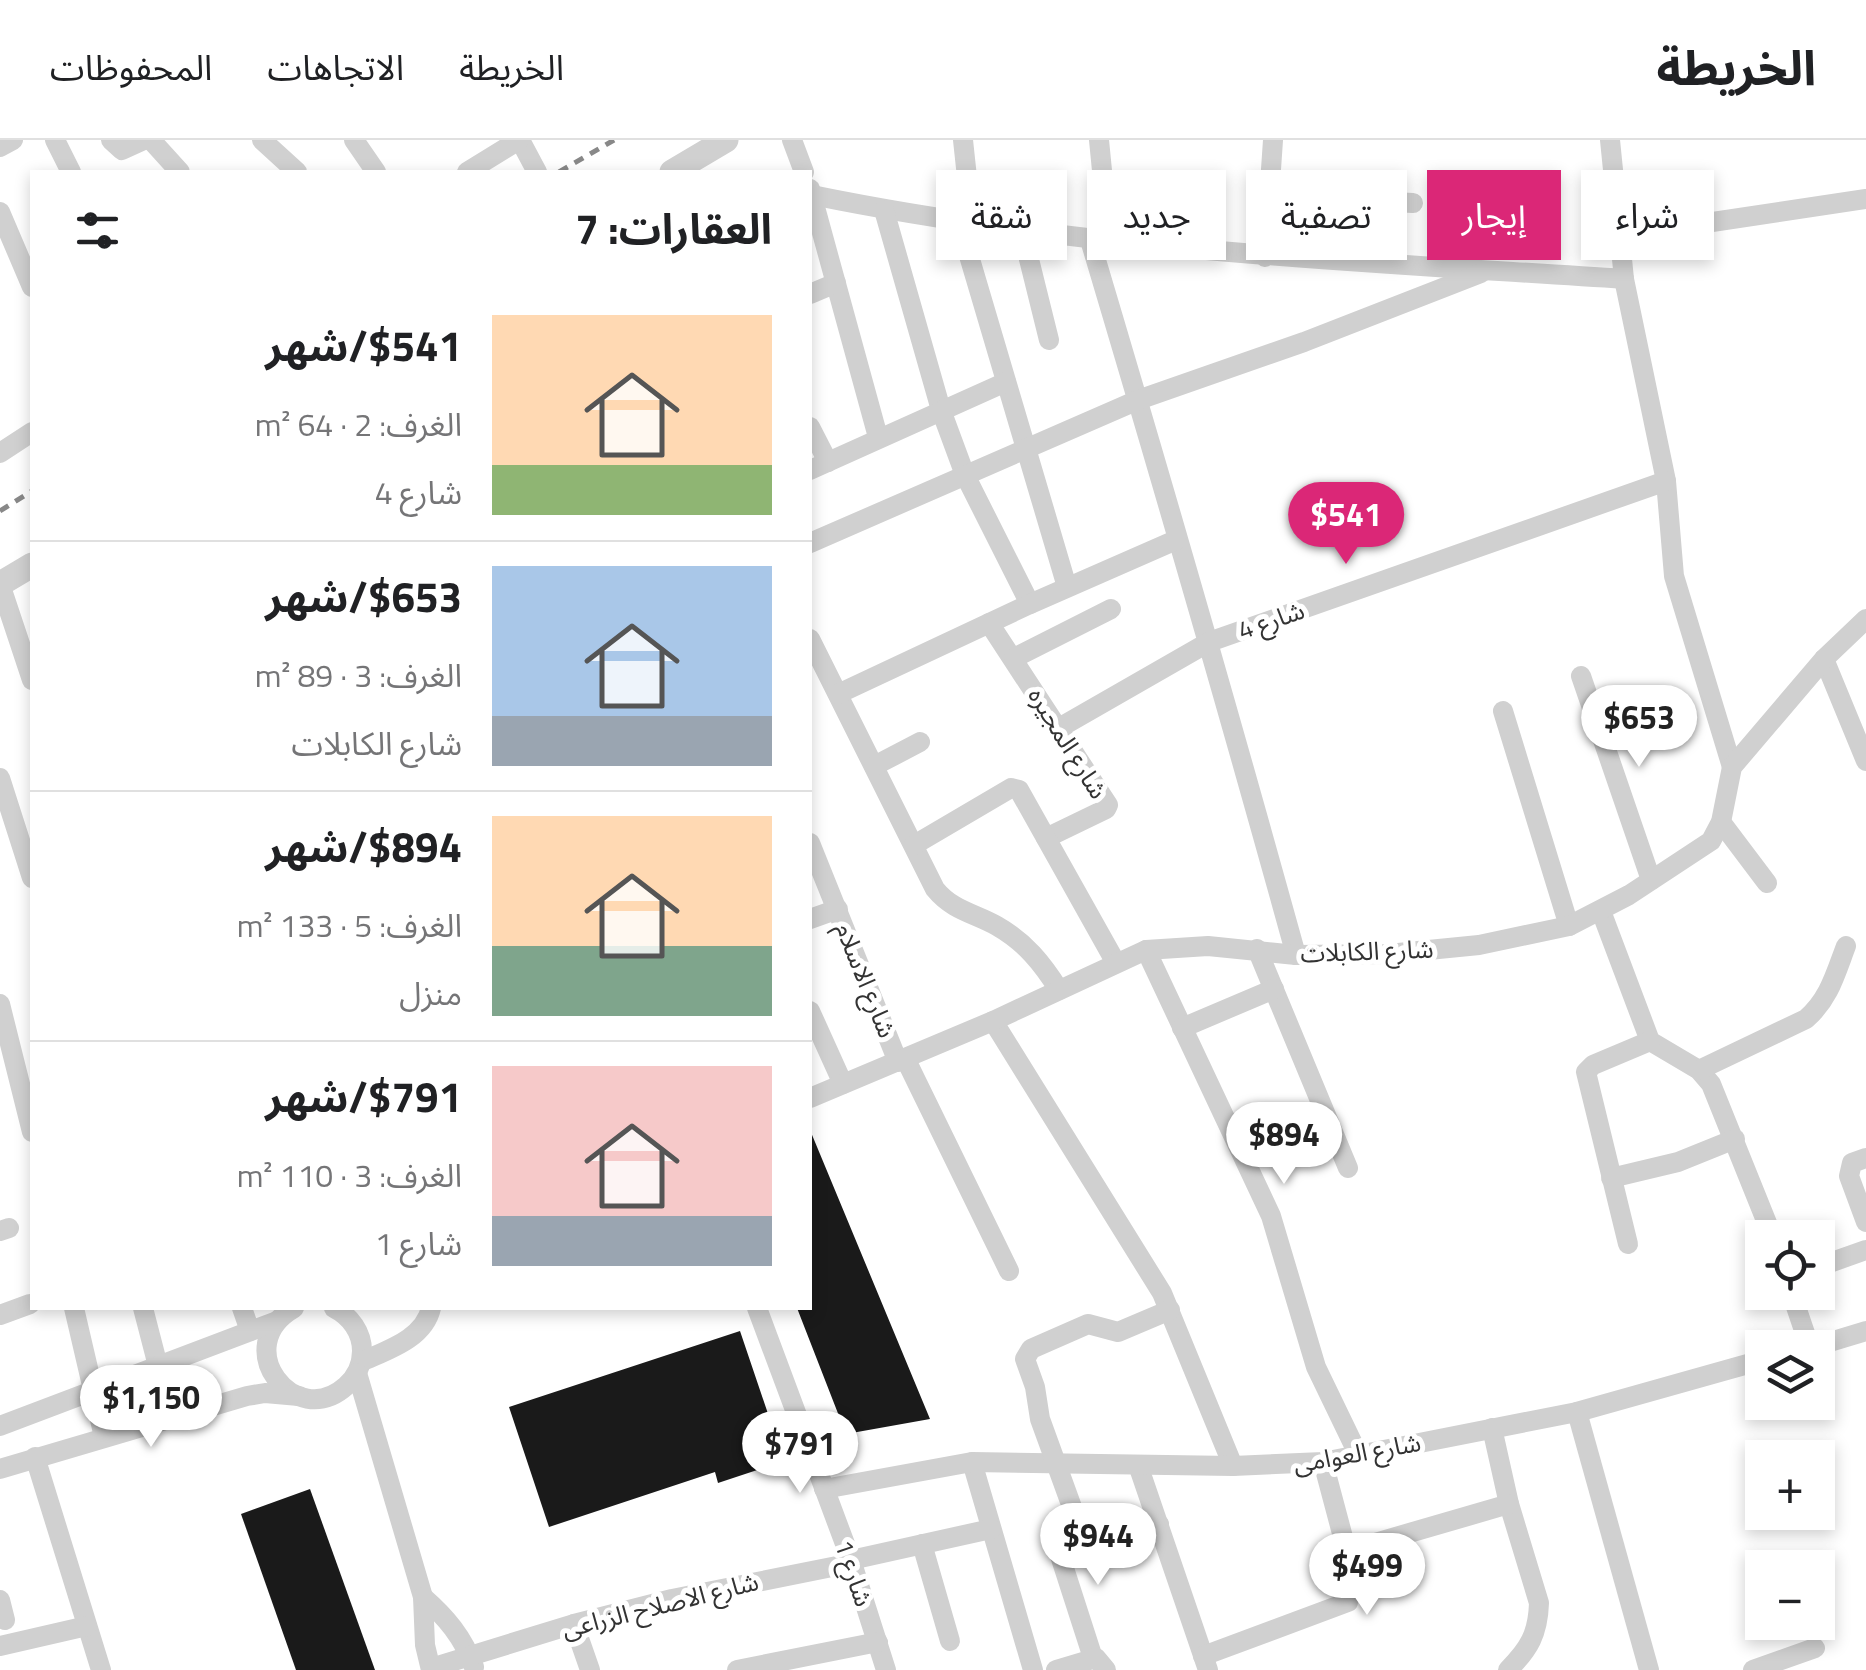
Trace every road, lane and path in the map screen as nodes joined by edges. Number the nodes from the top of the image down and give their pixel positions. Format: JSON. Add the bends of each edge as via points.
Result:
{"nodes":[{"id":1,"x":14,"y":140,"type":"edge"},
{"id":2,"x":55,"y":140,"type":"edge"},
{"id":3,"x":112,"y":140,"type":"edge"},
{"id":4,"x":147,"y":140,"type":"edge"},
{"id":5,"x":262,"y":140,"type":"edge"},
{"id":6,"x":354,"y":140,"type":"edge"},
{"id":7,"x":520,"y":140,"type":"edge"},
{"id":8,"x":726,"y":140,"type":"edge"},
{"id":9,"x":792,"y":140,"type":"edge"},
{"id":10,"x":963,"y":140,"type":"edge"},
{"id":11,"x":1098,"y":140,"type":"edge"},
{"id":12,"x":1273,"y":140,"type":"edge"},
{"id":13,"x":1610,"y":140,"type":"edge"},
{"id":14,"x":0,"y":147,"type":"edge"},
{"id":15,"x":70,"y":170,"type":"edge"},
{"id":16,"x":178,"y":170,"type":"edge"},
{"id":17,"x":295,"y":170,"type":"edge"},
{"id":18,"x":375,"y":170,"type":"edge"},
{"id":19,"x":470,"y":170,"type":"edge"},
{"id":20,"x":536,"y":170,"type":"edge"},
{"id":21,"x":680,"y":170,"type":"edge"},
{"id":22,"x":803,"y":170,"type":"edge"},
{"id":23,"x":964,"y":170,"type":"edge"},
{"id":24,"x":1099,"y":170,"type":"edge"},
{"id":25,"x":1271,"y":170,"type":"edge"},
{"id":26,"x":1612,"y":170,"type":"edge"},
{"id":27,"x":812,"y":192,"type":"edge"},
{"id":28,"x":812,"y":196,"type":"edge"},
{"id":29,"x":1866,"y":199,"type":"edge"},
{"id":30,"x":1407,"y":203,"type":"edge"},
{"id":31,"x":1414,"y":203,"type":"dead end"},
{"id":32,"x":884,"y":210,"type":"junction"},
{"id":33,"x":0,"y":212,"type":"edge"},
{"id":34,"x":936,"y":218,"type":"edge"},
{"id":35,"x":1714,"y":222,"type":"edge"},
{"id":36,"x":9,"y":257,"type":"edge"},
{"id":37,"x":975,"y":260,"type":"edge"},
{"id":38,"x":1029,"y":260,"type":"edge"},
{"id":39,"x":1105,"y":260,"type":"edge"},
{"id":40,"x":1328,"y":260,"type":"edge"},
{"id":41,"x":1621,"y":260,"type":"edge"},
{"id":42,"x":1487,"y":270,"type":"junction"},
{"id":43,"x":1624,"y":280,"type":"junction"},
{"id":44,"x":30,"y":283,"type":"edge"},
{"id":45,"x":836,"y":283,"type":"junction"},
{"id":46,"x":812,"y":293,"type":"edge"},
{"id":47,"x":1049,"y":340,"type":"dead end"},
{"id":48,"x":1006,"y":382,"type":"junction"},
{"id":49,"x":1138,"y":400,"type":"junction"},
{"id":50,"x":942,"y":410,"type":"junction"},
{"id":51,"x":30,"y":433,"type":"edge"},
{"id":52,"x":812,"y":435,"type":"edge"},
{"id":53,"x":878,"y":437,"type":"junction"},
{"id":54,"x":1027,"y":448,"type":"junction"},
{"id":55,"x":0,"y":452,"type":"edge"},
{"id":56,"x":819,"y":466,"type":"edge"},
{"id":57,"x":965,"y":475,"type":"junction"},
{"id":58,"x":1666,"y":481,"type":"junction"},
{"id":59,"x":1176,"y":540,"type":"junction"},
{"id":60,"x":812,"y":542,"type":"edge"},
{"id":61,"x":30,"y":566,"type":"edge"},
{"id":62,"x":0,"y":584,"type":"edge"},
{"id":63,"x":1067,"y":587,"type":"junction"},
{"id":64,"x":1030,"y":604,"type":"junction"},
{"id":65,"x":1111,"y":609,"type":"dead end"},
{"id":66,"x":1866,"y":619,"type":"edge"},
{"id":67,"x":989,"y":623,"type":"junction"},
{"id":68,"x":1210,"y":642,"type":"junction"},
{"id":69,"x":812,"y":643,"type":"edge"},
{"id":70,"x":1014,"y":658,"type":"junction"},
{"id":71,"x":1824,"y":659,"type":"junction"},
{"id":72,"x":30,"y":674,"type":"edge"},
{"id":73,"x":1581,"y":676,"type":"dead end"},
{"id":74,"x":838,"y":694,"type":"junction"},
{"id":75,"x":1503,"y":711,"type":"dead end"},
{"id":76,"x":1060,"y":728,"type":"junction"},
{"id":77,"x":920,"y":742,"type":"dead end"},
{"id":78,"x":1866,"y":761,"type":"edge"},
{"id":79,"x":874,"y":766,"type":"junction"},
{"id":80,"x":1732,"y":767,"type":"junction"},
{"id":81,"x":0,"y":778,"type":"edge"},
{"id":82,"x":1721,"y":822,"type":"junction"},
{"id":83,"x":1046,"y":838,"type":"junction"},
{"id":84,"x":914,"y":844,"type":"junction"},
{"id":85,"x":812,"y":848,"type":"edge"},
{"id":86,"x":30,"y":872,"type":"edge"},
{"id":87,"x":1651,"y":880,"type":"junction"},
{"id":88,"x":1767,"y":882,"type":"dead end"},
{"id":89,"x":838,"y":909,"type":"junction"},
{"id":90,"x":1602,"y":910,"type":"junction"},
{"id":91,"x":812,"y":918,"type":"edge"},
{"id":92,"x":1570,"y":926,"type":"junction"},
{"id":93,"x":1846,"y":946,"type":"dead end"},
{"id":94,"x":1257,"y":949,"type":"junction"},
{"id":95,"x":1146,"y":950,"type":"junction"},
{"id":96,"x":1296,"y":955,"type":"junction"},
{"id":97,"x":1116,"y":963,"type":"junction"},
{"id":98,"x":1274,"y":989,"type":"junction"},
{"id":99,"x":1059,"y":990,"type":"junction"},
{"id":100,"x":0,"y":1004,"type":"edge"},
{"id":101,"x":812,"y":1014,"type":"edge"},
{"id":102,"x":993,"y":1021,"type":"junction"},
{"id":103,"x":1182,"y":1028,"type":"junction"},
{"id":104,"x":1650,"y":1041,"type":"junction"},
{"id":105,"x":902,"y":1060,"type":"junction"},
{"id":106,"x":1699,"y":1070,"type":"junction"},
{"id":107,"x":10,"y":1078,"type":"edge"},
{"id":108,"x":843,"y":1084,"type":"junction"},
{"id":109,"x":812,"y":1097,"type":"edge"},
{"id":110,"x":30,"y":1127,"type":"edge"},
{"id":111,"x":1735,"y":1139,"type":"junction"},
{"id":112,"x":1866,"y":1158,"type":"edge"},
{"id":113,"x":1348,"y":1168,"type":"dead end"},
{"id":114,"x":1612,"y":1178,"type":"junction"},
{"id":115,"x":1765,"y":1220,"type":"edge"},
{"id":116,"x":1866,"y":1222,"type":"edge"},
{"id":117,"x":1628,"y":1244,"type":"dead end"},
{"id":118,"x":1866,"y":1250,"type":"edge"},
{"id":119,"x":1835,"y":1261,"type":"edge"},
{"id":120,"x":1009,"y":1271,"type":"dead end"},
{"id":121,"x":30,"y":1304,"type":"dead end"},
{"id":122,"x":74,"y":1310,"type":"edge"},
{"id":123,"x":144,"y":1310,"type":"edge"},
{"id":124,"x":243,"y":1310,"type":"edge"},
{"id":125,"x":291,"y":1310,"type":"edge"},
{"id":126,"x":337,"y":1310,"type":"edge"},
{"id":127,"x":430,"y":1310,"type":"edge"},
{"id":128,"x":758,"y":1310,"type":"edge"},
{"id":129,"x":1170,"y":1310,"type":"junction"},
{"id":130,"x":0,"y":1315,"type":"edge"},
{"id":131,"x":277,"y":1321,"type":"junction"},
{"id":132,"x":250,"y":1331,"type":"junction"},
{"id":133,"x":1866,"y":1331,"type":"edge"},
{"id":134,"x":1835,"y":1340,"type":"edge"},
{"id":135,"x":1745,"y":1365,"type":"edge"},
{"id":136,"x":158,"y":1366,"type":"junction"},
{"id":137,"x":359,"y":1368,"type":"junction"},
{"id":138,"x":94,"y":1391,"type":"junction"},
{"id":139,"x":299,"y":1396,"type":"junction"},
{"id":140,"x":1577,"y":1412,"type":"junction"},
{"id":141,"x":0,"y":1426,"type":"edge"},
{"id":142,"x":1492,"y":1428,"type":"junction"},
{"id":143,"x":104,"y":1437,"type":"junction"},
{"id":144,"x":1358,"y":1454,"type":"junction"},
{"id":145,"x":35,"y":1457,"type":"junction"},
{"id":146,"x":972,"y":1462,"type":"junction"},
{"id":147,"x":1323,"y":1462,"type":"junction"},
{"id":148,"x":1058,"y":1464,"type":"junction"},
{"id":149,"x":1138,"y":1465,"type":"junction"},
{"id":150,"x":1233,"y":1466,"type":"junction"},
{"id":151,"x":0,"y":1469,"type":"edge"},
{"id":152,"x":824,"y":1489,"type":"junction"},
{"id":153,"x":1509,"y":1504,"type":"junction"},
{"id":154,"x":1158,"y":1524,"type":"junction"},
{"id":155,"x":991,"y":1529,"type":"junction"},
{"id":156,"x":1052,"y":1534,"type":"dead end"},
{"id":157,"x":922,"y":1544,"type":"junction"},
{"id":158,"x":1344,"y":1552,"type":"junction"},
{"id":159,"x":852,"y":1561,"type":"junction"},
{"id":160,"x":423,"y":1597,"type":"junction"},
{"id":161,"x":574,"y":1624,"type":"junction"},
{"id":162,"x":87,"y":1626,"type":"junction"},
{"id":163,"x":878,"y":1642,"type":"junction"},
{"id":164,"x":950,"y":1642,"type":"dead end"},
{"id":165,"x":0,"y":1646,"type":"edge"},
{"id":166,"x":1815,"y":1648,"type":"dead end"},
{"id":167,"x":1206,"y":1663,"type":"edge"},
{"id":168,"x":473,"y":1664,"type":"edge"},
{"id":169,"x":1099,"y":1664,"type":"edge"},
{"id":170,"x":431,"y":1669,"type":"edge"},
{"id":171,"x":100,"y":1670,"type":"edge"},
{"id":172,"x":590,"y":1670,"type":"edge"},
{"id":173,"x":737,"y":1670,"type":"edge"},
{"id":174,"x":886,"y":1670,"type":"edge"},
{"id":175,"x":1033,"y":1670,"type":"edge"},
{"id":176,"x":1056,"y":1670,"type":"edge"},
{"id":177,"x":1508,"y":1670,"type":"edge"},
{"id":178,"x":1649,"y":1670,"type":"edge"},
{"id":179,"x":1753,"y":1670,"type":"edge"}],
"edges":[{"from":1,"to":14,"type":"street"},
{"from":2,"to":15,"type":"street"},
{"from":3,"to":4,"type":"street","via":[[122,150]]},
{"from":4,"to":16,"type":"street"},
{"from":5,"to":17,"type":"street"},
{"from":6,"to":18,"type":"street"},
{"from":7,"to":19,"type":"street"},
{"from":7,"to":20,"type":"street"},
{"from":8,"to":21,"type":"street"},
{"from":9,"to":22,"type":"street"},
{"from":10,"to":23,"type":"street"},
{"from":11,"to":24,"type":"street"},
{"from":12,"to":25,"type":"street"},
{"from":13,"to":26,"type":"street"},
{"from":27,"to":32,"type":"street"},
{"from":28,"to":45,"type":"street"},
{"from":29,"to":35,"type":"street"},
{"from":30,"to":31,"type":"street"},
{"from":32,"to":34,"type":"street"},
{"from":32,"to":50,"type":"street"},
{"from":33,"to":36,"type":"street"},
{"from":36,"to":44,"type":"street"},
{"from":37,"to":48,"type":"street"},
{"from":38,"to":47,"type":"street"},
{"from":39,"to":49,"type":"street"},
{"from":40,"to":42,"type":"street"},
{"from":41,"to":43,"type":"street"},
{"from":42,"to":43,"type":"street"},
{"from":42,"to":49,"type":"street"},
{"from":43,"to":58,"type":"street"},
{"from":45,"to":46,"type":"street"},
{"from":45,"to":53,"type":"street"},
{"from":48,"to":50,"type":"street"},
{"from":48,"to":54,"type":"street"},
{"from":49,"to":54,"type":"street"},
{"from":49,"to":59,"type":"street"},
{"from":50,"to":53,"type":"street"},
{"from":50,"to":57,"type":"street"},
{"from":51,"to":55,"type":"street"},
{"from":52,"to":56,"type":"street"},
{"from":53,"to":56,"type":"street"},
{"from":54,"to":57,"type":"street"},
{"from":54,"to":63,"type":"street"},
{"from":57,"to":60,"type":"street"},
{"from":57,"to":64,"type":"street"},
{"from":58,"to":68,"type":"street","name":"شارع 4"},
{"from":58,"to":80,"type":"street","via":[[1674,576]]},
{"from":59,"to":63,"type":"street"},
{"from":59,"to":68,"type":"street"},
{"from":61,"to":62,"type":"street"},
{"from":62,"to":72,"type":"street"},
{"from":63,"to":64,"type":"street"},
{"from":64,"to":67,"type":"street"},
{"from":65,"to":70,"type":"street"},
{"from":66,"to":71,"type":"street"},
{"from":67,"to":70,"type":"street","name":"شارع المجيره"},
{"from":67,"to":74,"type":"street"},
{"from":68,"to":76,"type":"street","name":"شارع 4"},
{"from":68,"to":96,"type":"street"},
{"from":69,"to":74,"type":"street"},
{"from":70,"to":76,"type":"street","name":"شارع المجيره"},
{"from":71,"to":78,"type":"street"},
{"from":71,"to":80,"type":"street"},
{"from":73,"to":87,"type":"street"},
{"from":74,"to":79,"type":"street"},
{"from":75,"to":92,"type":"street"},
{"from":76,"to":83,"type":"street","name":"شارع المجيره","via":[[1107,807]]},
{"from":77,"to":79,"type":"street"},
{"from":79,"to":84,"type":"street"},
{"from":80,"to":82,"type":"street"},
{"from":81,"to":86,"type":"street"},
{"from":82,"to":87,"type":"street","name":"شارع الكابلات","via":[[1712,841]]},
{"from":82,"to":88,"type":"street"},
{"from":83,"to":84,"type":"street","via":[[1019,790],[1011,788]]},
{"from":83,"to":97,"type":"street"},
{"from":84,"to":99,"type":"street","via":[[946,903],[1020,941]]},
{"from":85,"to":89,"type":"street","name":"شارع الاسلام"},
{"from":87,"to":90,"type":"street","name":"شارع الكابلات"},
{"from":89,"to":91,"type":"street"},
{"from":89,"to":105,"type":"street","name":"شارع الاسلام"},
{"from":90,"to":92,"type":"street","name":"شارع الكابلات"},
{"from":90,"to":104,"type":"street"},
{"from":92,"to":96,"type":"street","name":"شارع الكابلات","via":[[1434,951]]},
{"from":93,"to":106,"type":"street","via":[[1827,999],[1806,1019]]},
{"from":94,"to":95,"type":"street","name":"شارع الكابلات"},
{"from":94,"to":96,"type":"street","name":"شارع الكابلات"},
{"from":94,"to":98,"type":"street"},
{"from":95,"to":97,"type":"street","name":"شارع الكابلات"},
{"from":95,"to":103,"type":"street"},
{"from":97,"to":99,"type":"street","name":"شارع الكابلات"},
{"from":98,"to":103,"type":"street"},
{"from":98,"to":113,"type":"street"},
{"from":99,"to":102,"type":"street","name":"شارع الكابلات"},
{"from":100,"to":107,"type":"street"},
{"from":101,"to":108,"type":"street"},
{"from":102,"to":105,"type":"street","name":"شارع الكابلات"},
{"from":102,"to":129,"type":"street"},
{"from":103,"to":144,"type":"street","via":[[1271,1216],[1316,1366]]},
{"from":104,"to":106,"type":"street"},
{"from":104,"to":114,"type":"street","via":[[1586,1072]]},
{"from":105,"to":108,"type":"street","name":"شارع الكابلات"},
{"from":105,"to":120,"type":"street","name":"شارع الاسلام"},
{"from":106,"to":111,"type":"street"},
{"from":107,"to":110,"type":"street"},
{"from":108,"to":109,"type":"street","name":"شارع الكابلات"},
{"from":111,"to":114,"type":"street"},
{"from":111,"to":115,"type":"street"},
{"from":112,"to":116,"type":"street","via":[[1852,1164],[1848,1176]]},
{"from":114,"to":117,"type":"street"},
{"from":118,"to":119,"type":"street"},
{"from":121,"to":130,"type":"street"},
{"from":122,"to":138,"type":"street"},
{"from":123,"to":136,"type":"street"},
{"from":124,"to":132,"type":"street"},
{"from":125,"to":131,"type":"street"},
{"from":126,"to":137,"type":"street","via":[[361,1340]]},
{"from":127,"to":137,"type":"street","via":[[409,1339]]},
{"from":128,"to":152,"type":"street","name":"شارع 1"},
{"from":129,"to":148,"type":"street","via":[[1118,1332],[1088,1324],[1027,1352],[1040,1419]]},
{"from":129,"to":150,"type":"street"},
{"from":131,"to":132,"type":"street"},
{"from":131,"to":139,"type":"street","via":[[267,1341],[268,1364],[280,1384]]},
{"from":132,"to":136,"type":"street"},
{"from":133,"to":134,"type":"street"},
{"from":135,"to":140,"type":"street","name":"شارع العوامى"},
{"from":136,"to":138,"type":"street"},
{"from":137,"to":139,"type":"street","via":[[332,1396]]},
{"from":137,"to":160,"type":"street"},
{"from":138,"to":141,"type":"street"},
{"from":138,"to":143,"type":"street"},
{"from":139,"to":143,"type":"street","via":[[248,1396]]},
{"from":140,"to":142,"type":"street","name":"شارع العوامى"},
{"from":140,"to":178,"type":"street"},
{"from":142,"to":144,"type":"street","name":"شارع العوامى"},
{"from":142,"to":153,"type":"street"},
{"from":143,"to":145,"type":"street"},
{"from":144,"to":147,"type":"street","name":"شارع العوامى"},
{"from":145,"to":151,"type":"street"},
{"from":145,"to":162,"type":"street"},
{"from":146,"to":148,"type":"street","name":"شارع العوامى"},
{"from":146,"to":152,"type":"street","name":"شارع العوامى"},
{"from":146,"to":155,"type":"street"},
{"from":147,"to":150,"type":"street","name":"شارع العوامى"},
{"from":147,"to":158,"type":"street"},
{"from":148,"to":149,"type":"street","name":"شارع العوامى"},
{"from":148,"to":154,"type":"street","via":[[1094,1558]]},
{"from":149,"to":150,"type":"street","name":"شارع العوامى"},
{"from":149,"to":154,"type":"street"},
{"from":152,"to":159,"type":"street","name":"شارع 1"},
{"from":153,"to":158,"type":"street"},
{"from":153,"to":177,"type":"street","via":[[1539,1618],[1530,1648]]},
{"from":154,"to":167,"type":"street"},
{"from":155,"to":157,"type":"street","name":"شارع الاصلاح الزراعى"},
{"from":155,"to":175,"type":"street"},
{"from":156,"to":169,"type":"street"},
{"from":157,"to":159,"type":"street","name":"شارع الاصلاح الزراعى"},
{"from":157,"to":164,"type":"street"},
{"from":158,"to":167,"type":"street","via":[[1348,1602]]},
{"from":159,"to":161,"type":"street","name":"شارع الاصلاح الزراعى"},
{"from":159,"to":163,"type":"street","name":"شارع 1"},
{"from":160,"to":168,"type":"street","via":[[444,1616]]},
{"from":160,"to":170,"type":"street","name":"شارع الاصلاح الزراعى"},
{"from":161,"to":168,"type":"street","name":"شارع الاصلاح الزراعى"},
{"from":161,"to":172,"type":"street"},
{"from":162,"to":165,"type":"street"},
{"from":162,"to":171,"type":"street"},
{"from":163,"to":173,"type":"street"},
{"from":163,"to":174,"type":"street","name":"شارع 1"},
{"from":166,"to":179,"type":"street"},
{"from":168,"to":170,"type":"street","name":"شارع الاصلاح الزراعى"},
{"from":169,"to":176,"type":"street"}]}
